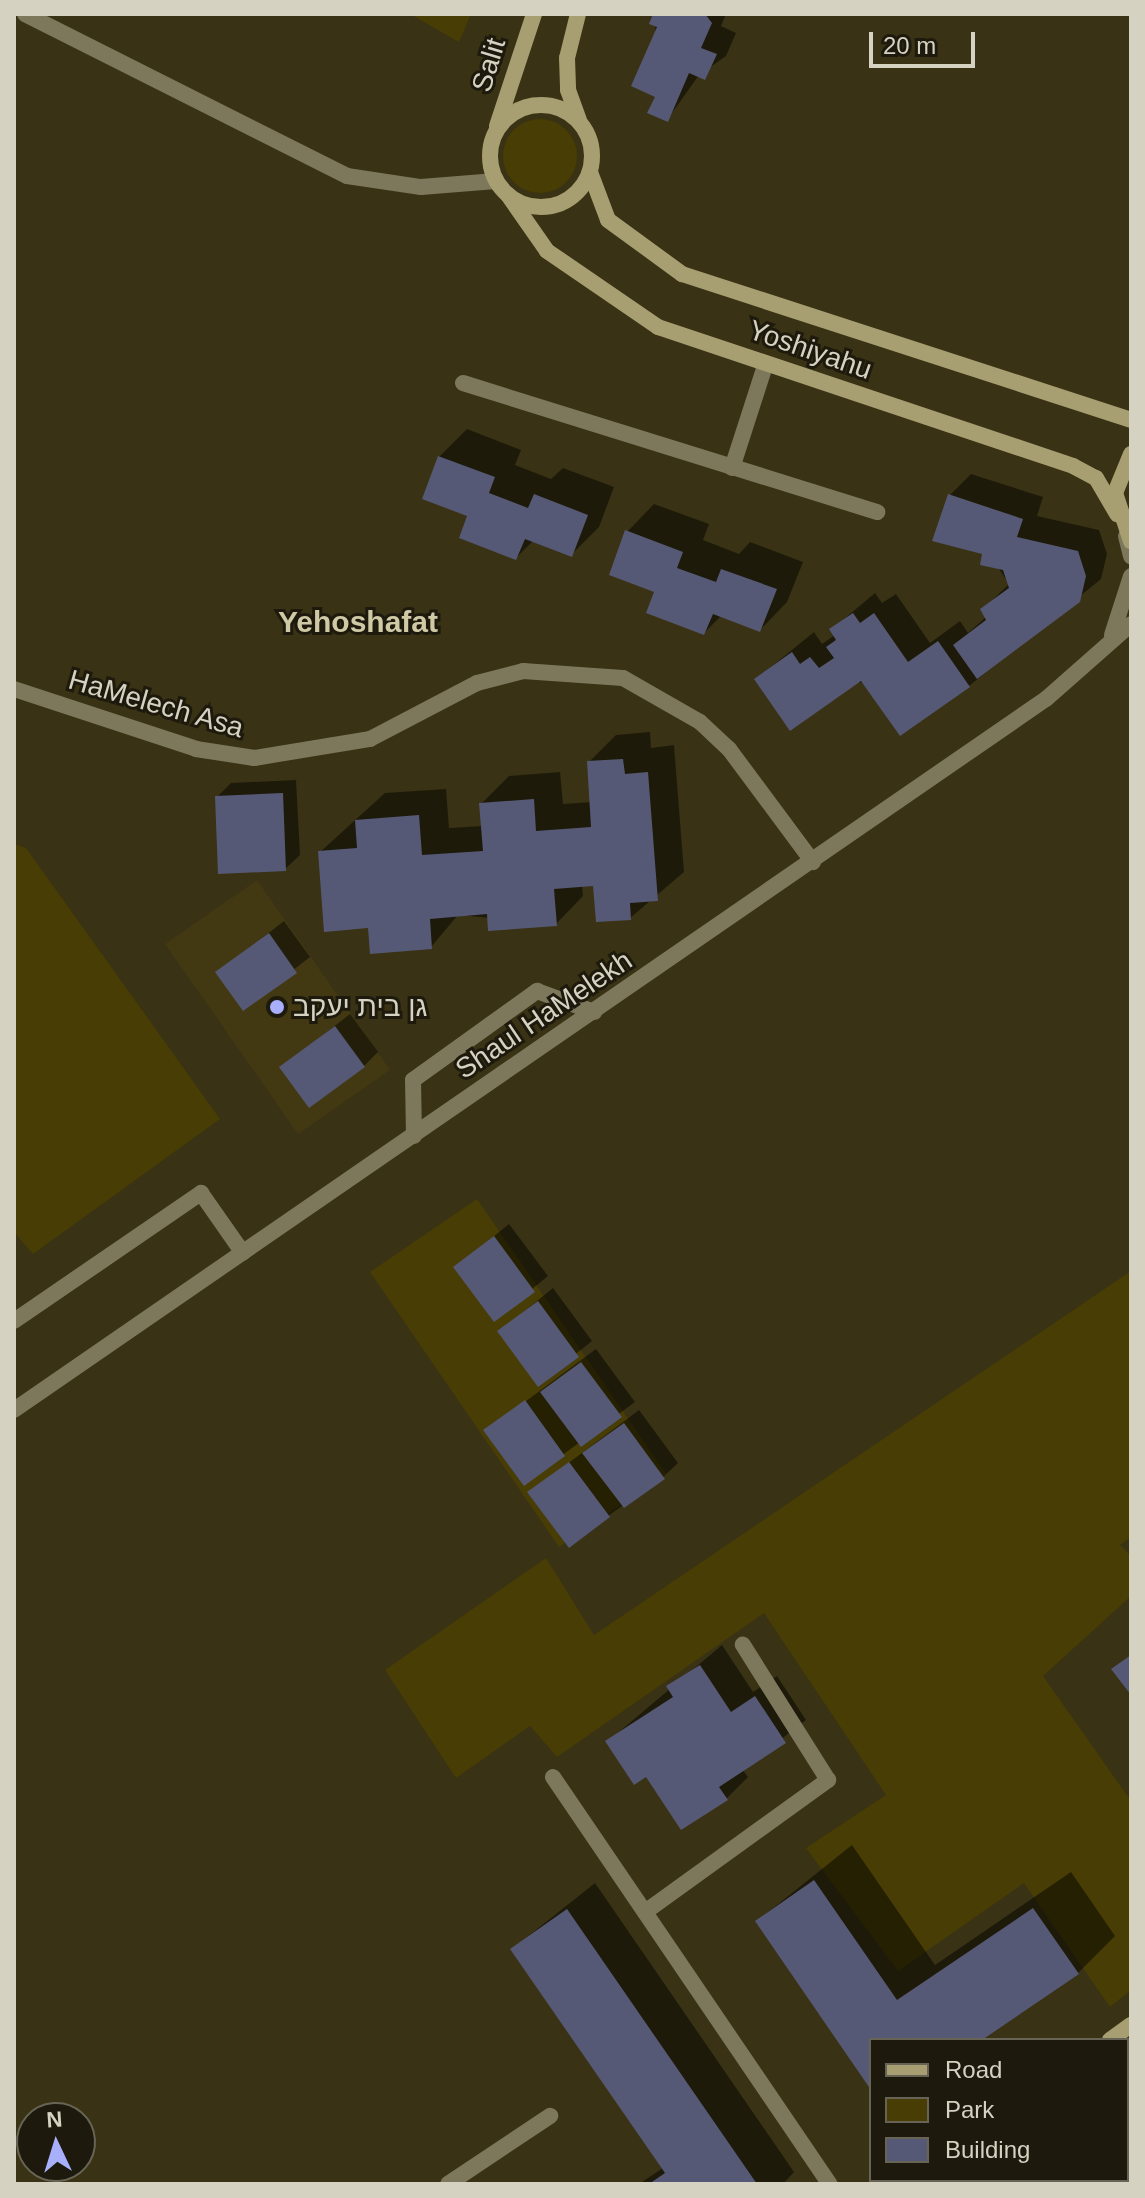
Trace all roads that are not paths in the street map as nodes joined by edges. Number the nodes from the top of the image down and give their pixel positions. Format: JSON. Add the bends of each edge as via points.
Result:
{"nodes":[{"id":1,"x":25,"y":14,"type":"edge"},
{"id":2,"x":534,"y":14,"type":"edge"},
{"id":3,"x":578,"y":14,"type":"edge"},
{"id":4,"x":579,"y":122,"type":"junction"},
{"id":5,"x":496,"y":132,"type":"junction"},
{"id":6,"x":590,"y":172,"type":"junction"},
{"id":7,"x":496,"y":181,"type":"junction"},
{"id":8,"x":508,"y":195,"type":"junction"},
{"id":9,"x":766,"y":363,"type":"junction"},
{"id":10,"x":463,"y":383,"type":"dead end"},
{"id":11,"x":1131,"y":420,"type":"edge"},
{"id":12,"x":1131,"y":454,"type":"edge"},
{"id":13,"x":732,"y":468,"type":"junction"},
{"id":14,"x":877,"y":512,"type":"dead end"},
{"id":15,"x":1117,"y":514,"type":"junction"},
{"id":16,"x":1129,"y":539,"type":"edge"},
{"id":17,"x":1131,"y":556,"type":"edge"},
{"id":18,"x":1131,"y":576,"type":"edge"},
{"id":19,"x":1131,"y":624,"type":"edge"},
{"id":20,"x":1097,"y":656,"type":"junction"},
{"id":21,"x":14,"y":689,"type":"edge"},
{"id":22,"x":813,"y":862,"type":"junction"},
{"id":23,"x":594,"y":1012,"type":"junction"},
{"id":24,"x":414,"y":1136,"type":"junction"},
{"id":25,"x":243,"y":1253,"type":"junction"},
{"id":26,"x":14,"y":1321,"type":"edge"},
{"id":27,"x":14,"y":1410,"type":"edge"},
{"id":28,"x":743,"y":1645,"type":"dead end"},
{"id":29,"x":553,"y":1777,"type":"dead end"},
{"id":30,"x":645,"y":1912,"type":"junction"},
{"id":31,"x":1131,"y":2025,"type":"edge"},
{"id":32,"x":1113,"y":2038,"type":"edge"},
{"id":33,"x":550,"y":2116,"type":"dead end"},
{"id":34,"x":448,"y":2184,"type":"edge"},
{"id":35,"x":830,"y":2184,"type":"edge"}],
"edges":[{"from":1,"to":7,"type":"street","via":[[347,176],[421,187]]},
{"from":2,"to":5,"type":"street","name":"Salit"},
{"from":3,"to":4,"type":"street","via":[[568,90]]},
{"from":4,"to":5,"type":"street","via":[[533,105]]},
{"from":4,"to":6,"type":"street","via":[[592,154]]},
{"from":5,"to":7,"type":"street","via":[[490,154]]},
{"from":6,"to":8,"type":"street","via":[[554,205]]},
{"from":6,"to":11,"type":"street","name":"Yoshiyahu","via":[[608,220],[682,274]]},
{"from":7,"to":8,"type":"street"},
{"from":8,"to":9,"type":"street","name":"Yoshiyahu","via":[[547,251],[598,291],[658,327]]},
{"from":9,"to":13,"type":"street"},
{"from":9,"to":15,"type":"street","name":"Yoshiyahu","via":[[1073,466],[1096,478]]},
{"from":10,"to":13,"type":"street"},
{"from":12,"to":15,"type":"street","via":[[1115,493]]},
{"from":13,"to":14,"type":"street"},
{"from":15,"to":16,"type":"street","name":"Yoshiyahu"},
{"from":16,"to":17,"type":"street"},
{"from":18,"to":20,"type":"street","name":"Shaul HaMelekh","via":[[1119,624]]},
{"from":19,"to":20,"type":"street","name":"Shaul HaMelekh"},
{"from":20,"to":22,"type":"street","name":"Shaul HaMelekh"},
{"from":21,"to":22,"type":"street","name":"HaMelech Asa","via":[[196,749],[254,758],[370,739],[477,683],[523,671],[623,678],[700,722],[729,749]]},
{"from":22,"to":23,"type":"street","name":"Shaul HaMelekh"},
{"from":23,"to":24,"type":"street","name":"Shaul HaMelekh"},
{"from":23,"to":24,"type":"street","via":[[537,991],[413,1080]]},
{"from":24,"to":25,"type":"street","name":"Shaul HaMelekh"},
{"from":25,"to":26,"type":"street","via":[[201,1193]]},
{"from":25,"to":27,"type":"street","name":"Shaul HaMelekh"},
{"from":28,"to":30,"type":"street","via":[[828,1780]]},
{"from":29,"to":30,"type":"street"},
{"from":30,"to":35,"type":"street"},
{"from":31,"to":32,"type":"street"},
{"from":33,"to":34,"type":"street"}]}
